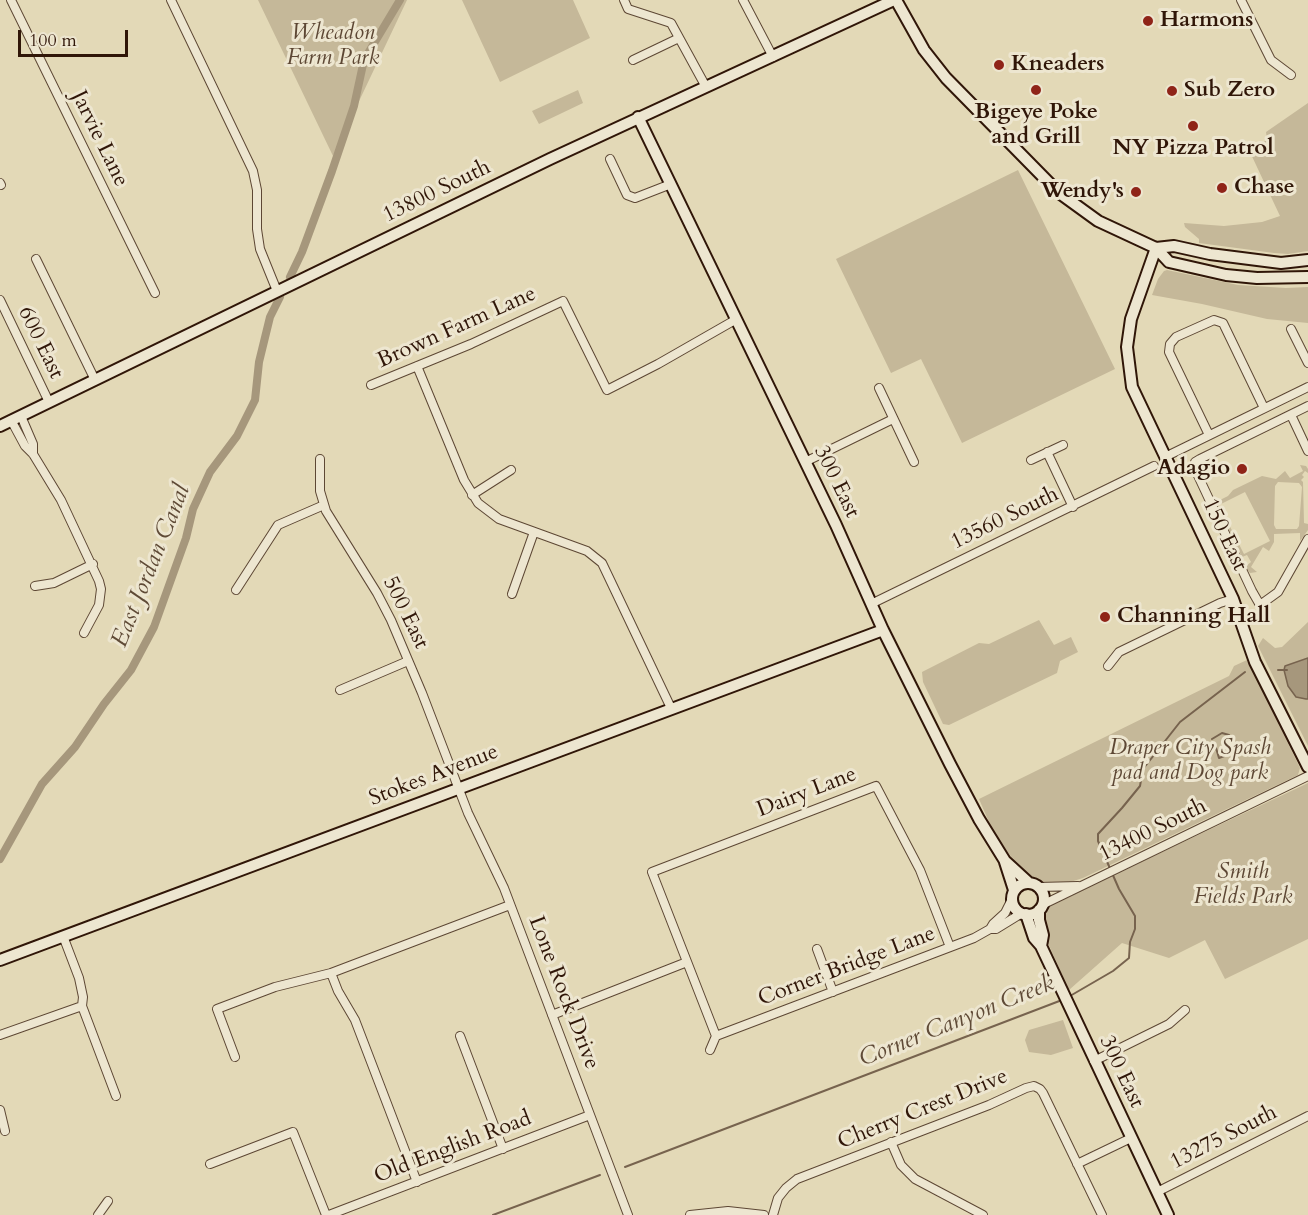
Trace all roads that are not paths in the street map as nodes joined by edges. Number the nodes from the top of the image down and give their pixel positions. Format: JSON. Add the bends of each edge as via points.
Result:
{"nodes":[{"id":1,"x":11,"y":0,"type":"edge"},
{"id":2,"x":171,"y":0,"type":"edge"},
{"id":3,"x":624,"y":0,"type":"edge"},
{"id":4,"x":743,"y":0,"type":"edge"},
{"id":5,"x":895,"y":0,"type":"edge"},
{"id":6,"x":1241,"y":0,"type":"edge"},
{"id":7,"x":679,"y":38,"type":"junction"},
{"id":8,"x":773,"y":57,"type":"junction"},
{"id":9,"x":633,"y":60,"type":"dead end"},
{"id":10,"x":1291,"y":75,"type":"dead end"},
{"id":11,"x":706,"y":87,"type":"junction"},
{"id":12,"x":638,"y":117,"type":"junction"},
{"id":13,"x":610,"y":159,"type":"dead end"},
{"id":14,"x":671,"y":184,"type":"junction"},
{"id":15,"x":1156,"y":248,"type":"junction"},
{"id":16,"x":36,"y":259,"type":"dead end"},
{"id":17,"x":1308,"y":260,"type":"edge"},
{"id":18,"x":1308,"y":277,"type":"edge"},
{"id":19,"x":277,"y":291,"type":"junction"},
{"id":20,"x":155,"y":293,"type":"dead end"},
{"id":21,"x":0,"y":300,"type":"edge"},
{"id":22,"x":735,"y":320,"type":"junction"},
{"id":23,"x":1291,"y":329,"type":"dead end"},
{"id":24,"x":1308,"y":363,"type":"edge"},
{"id":25,"x":417,"y":366,"type":"junction"},
{"id":26,"x":95,"y":380,"type":"junction"},
{"id":27,"x":371,"y":386,"type":"dead end"},
{"id":28,"x":1308,"y":387,"type":"edge"},
{"id":29,"x":879,"y":388,"type":"dead end"},
{"id":30,"x":49,"y":402,"type":"junction"},
{"id":31,"x":1308,"y":406,"type":"edge"},
{"id":32,"x":1264,"y":408,"type":"junction"},
{"id":33,"x":1291,"y":414,"type":"junction"},
{"id":34,"x":16,"y":418,"type":"junction"},
{"id":35,"x":894,"y":419,"type":"junction"},
{"id":36,"x":0,"y":426,"type":"edge"},
{"id":37,"x":1209,"y":435,"type":"junction"},
{"id":38,"x":1063,"y":445,"type":"dead end"},
{"id":39,"x":1308,"y":451,"type":"edge"},
{"id":40,"x":1047,"y":452,"type":"junction"},
{"id":41,"x":1165,"y":457,"type":"junction"},
{"id":42,"x":320,"y":459,"type":"dead end"},
{"id":43,"x":1031,"y":460,"type":"dead end"},
{"id":44,"x":805,"y":462,"type":"junction"},
{"id":45,"x":914,"y":462,"type":"dead end"},
{"id":46,"x":1154,"y":466,"type":"dead end"},
{"id":47,"x":511,"y":470,"type":"dead end"},
{"id":48,"x":472,"y":495,"type":"junction"},
{"id":49,"x":324,"y":505,"type":"junction"},
{"id":50,"x":1073,"y":507,"type":"junction"},
{"id":51,"x":534,"y":532,"type":"junction"},
{"id":52,"x":1308,"y":539,"type":"edge"},
{"id":53,"x":93,"y":564,"type":"junction"},
{"id":54,"x":35,"y":586,"type":"dead end"},
{"id":55,"x":236,"y":590,"type":"dead end"},
{"id":56,"x":512,"y":594,"type":"dead end"},
{"id":57,"x":1233,"y":599,"type":"junction"},
{"id":58,"x":871,"y":604,"type":"junction"},
{"id":59,"x":883,"y":630,"type":"junction"},
{"id":60,"x":84,"y":633,"type":"dead end"},
{"id":61,"x":408,"y":661,"type":"junction"},
{"id":62,"x":1108,"y":666,"type":"dead end"},
{"id":63,"x":340,"y":690,"type":"dead end"},
{"id":64,"x":671,"y":708,"type":"junction"},
{"id":65,"x":1308,"y":767,"type":"edge"},
{"id":66,"x":1308,"y":776,"type":"edge"},
{"id":67,"x":458,"y":788,"type":"junction"},
{"id":68,"x":1005,"y":861,"type":"junction"},
{"id":69,"x":1034,"y":885,"type":"junction"},
{"id":70,"x":1078,"y":886,"type":"junction"},
{"id":71,"x":1013,"y":894,"type":"junction"},
{"id":72,"x":510,"y":905,"type":"junction"},
{"id":73,"x":1041,"y":907,"type":"junction"},
{"id":74,"x":1024,"y":914,"type":"junction"},
{"id":75,"x":990,"y":929,"type":"junction"},
{"id":76,"x":63,"y":936,"type":"junction"},
{"id":77,"x":1041,"y":946,"type":"junction"},
{"id":78,"x":950,"y":947,"type":"junction"},
{"id":79,"x":817,"y":949,"type":"dead end"},
{"id":80,"x":0,"y":960,"type":"edge"},
{"id":81,"x":687,"y":962,"type":"junction"},
{"id":82,"x":331,"y":973,"type":"junction"},
{"id":83,"x":833,"y":992,"type":"junction"},
{"id":84,"x":82,"y":1006,"type":"junction"},
{"id":85,"x":1185,"y":1010,"type":"dead end"},
{"id":86,"x":552,"y":1015,"type":"junction"},
{"id":87,"x":0,"y":1035,"type":"edge"},
{"id":88,"x":460,"y":1036,"type":"dead end"},
{"id":89,"x":716,"y":1036,"type":"junction"},
{"id":90,"x":710,"y":1050,"type":"dead end"},
{"id":91,"x":235,"y":1058,"type":"dead end"},
{"id":92,"x":1094,"y":1061,"type":"junction"},
{"id":93,"x":116,"y":1096,"type":"dead end"},
{"id":94,"x":0,"y":1110,"type":"edge"},
{"id":95,"x":590,"y":1115,"type":"junction"},
{"id":96,"x":1308,"y":1116,"type":"edge"},
{"id":97,"x":5,"y":1131,"type":"dead end"},
{"id":98,"x":1131,"y":1138,"type":"junction"},
{"id":99,"x":891,"y":1142,"type":"junction"},
{"id":100,"x":503,"y":1149,"type":"junction"},
{"id":101,"x":210,"y":1164,"type":"dead end"},
{"id":102,"x":1077,"y":1164,"type":"junction"},
{"id":103,"x":417,"y":1182,"type":"junction"},
{"id":104,"x":1157,"y":1192,"type":"junction"},
{"id":105,"x":108,"y":1201,"type":"dead end"},
{"id":106,"x":98,"y":1215,"type":"edge"},
{"id":107,"x":328,"y":1215,"type":"edge"},
{"id":108,"x":628,"y":1215,"type":"edge"},
{"id":109,"x":690,"y":1215,"type":"edge"},
{"id":110,"x":764,"y":1215,"type":"edge"},
{"id":111,"x":772,"y":1215,"type":"edge"},
{"id":112,"x":983,"y":1215,"type":"edge"},
{"id":113,"x":1102,"y":1215,"type":"edge"},
{"id":114,"x":1168,"y":1215,"type":"edge"}],
"edges":[{"from":1,"to":20,"type":"street","name":"Jarvie Lane"},
{"from":2,"to":19,"type":"street","via":[[253,171],[258,239]]},
{"from":3,"to":7,"type":"street","via":[[628,9],[671,23]]},
{"from":4,"to":8,"type":"street"},
{"from":5,"to":8,"type":"main road","name":"13800 South"},
{"from":5,"to":15,"type":"main road","via":[[924,50],[946,78],[1059,192],[1098,221]]},
{"from":6,"to":10,"type":"street","via":[[1271,60]]},
{"from":7,"to":9,"type":"street"},
{"from":7,"to":11,"type":"street"},
{"from":8,"to":11,"type":"main road","name":"13800 South"},
{"from":11,"to":12,"type":"main road","name":"13800 South"},
{"from":12,"to":14,"type":"main road","name":"300 East"},
{"from":12,"to":19,"type":"main road","name":"13800 South"},
{"from":13,"to":14,"type":"street","via":[[627,195],[635,198]]},
{"from":14,"to":22,"type":"main road","name":"300 East"},
{"from":15,"to":17,"type":"main road","via":[[1174,246],[1281,263]]},
{"from":15,"to":18,"type":"main road","via":[[1169,262],[1226,275]]},
{"from":15,"to":41,"type":"main road","name":"150 East","via":[[1131,319],[1128,361],[1136,396]]},
{"from":16,"to":26,"type":"street"},
{"from":19,"to":26,"type":"main road","name":"13800 South"},
{"from":21,"to":30,"type":"street","name":"600 East"},
{"from":22,"to":25,"type":"street","name":"Brown Farm Lane","via":[[607,390],[564,301]]},
{"from":22,"to":44,"type":"main road","name":"300 East"},
{"from":23,"to":24,"type":"street"},
{"from":25,"to":27,"type":"street","name":"Brown Farm Lane"},
{"from":25,"to":48,"type":"street"},
{"from":26,"to":30,"type":"main road","name":"13800 South"},
{"from":28,"to":32,"type":"street"},
{"from":29,"to":35,"type":"street"},
{"from":30,"to":34,"type":"main road","name":"13800 South"},
{"from":31,"to":33,"type":"street"},
{"from":32,"to":37,"type":"street"},
{"from":32,"to":37,"type":"street","via":[[1223,324],[1214,320],[1176,337],[1169,352]]},
{"from":33,"to":39,"type":"street"},
{"from":33,"to":52,"type":"street","via":[[1194,465],[1260,604],[1278,592]]},
{"from":34,"to":36,"type":"main road","name":"13800 South"},
{"from":34,"to":53,"type":"street"},
{"from":35,"to":44,"type":"street"},
{"from":35,"to":45,"type":"street"},
{"from":37,"to":41,"type":"street"},
{"from":38,"to":40,"type":"street"},
{"from":40,"to":43,"type":"street"},
{"from":40,"to":50,"type":"street"},
{"from":41,"to":57,"type":"main road","name":"150 East"},
{"from":42,"to":49,"type":"street","name":"500 East","via":[[319,484]]},
{"from":44,"to":58,"type":"main road","name":"300 East"},
{"from":46,"to":50,"type":"street","name":"13560 South"},
{"from":47,"to":48,"type":"street"},
{"from":48,"to":51,"type":"street","via":[[491,515]]},
{"from":49,"to":55,"type":"street","via":[[278,525]]},
{"from":49,"to":61,"type":"street","name":"500 East","via":[[377,593]]},
{"from":50,"to":58,"type":"street","name":"13560 South"},
{"from":51,"to":56,"type":"street"},
{"from":51,"to":64,"type":"street","via":[[587,551],[602,563]]},
{"from":53,"to":54,"type":"street","via":[[54,583]]},
{"from":53,"to":60,"type":"street","via":[[101,597]]},
{"from":57,"to":62,"type":"street","via":[[1119,652]]},
{"from":57,"to":65,"type":"main road","name":"150 East","via":[[1255,662]]},
{"from":58,"to":59,"type":"main road","name":"300 East"},
{"from":59,"to":64,"type":"main road","name":"Stokes Avenue"},
{"from":59,"to":68,"type":"main road","name":"300 East","via":[[979,819]]},
{"from":61,"to":63,"type":"street"},
{"from":61,"to":67,"type":"street","name":"500 East"},
{"from":64,"to":67,"type":"main road","name":"Stokes Avenue"},
{"from":66,"to":70,"type":"street","name":"13400 South"},
{"from":67,"to":72,"type":"street","name":"Lone Rock Drive"},
{"from":67,"to":76,"type":"main road","name":"Stokes Avenue"},
{"from":68,"to":69,"type":"main road","name":"300 East"},
{"from":68,"to":71,"type":"main road","name":"300 East"},
{"from":69,"to":70,"type":"street","name":"13400 South"},
{"from":69,"to":71,"type":"main road","via":[[1020,885]]},
{"from":69,"to":73,"type":"main road","via":[[1043,896]]},
{"from":70,"to":73,"type":"street","name":"13400 South"},
{"from":71,"to":74,"type":"main road","via":[[1014,908]]},
{"from":71,"to":75,"type":"street","name":"Corner Bridge Lane","via":[[1005,913]]},
{"from":72,"to":82,"type":"street"},
{"from":72,"to":86,"type":"street","name":"Lone Rock Drive"},
{"from":73,"to":74,"type":"main road","via":[[1033,914]]},
{"from":73,"to":77,"type":"main road","name":"300 East"},
{"from":74,"to":75,"type":"street","name":"Corner Bridge Lane"},
{"from":74,"to":77,"type":"main road","name":"300 East"},
{"from":75,"to":78,"type":"street","name":"Corner Bridge Lane"},
{"from":76,"to":80,"type":"main road","name":"Stokes Avenue"},
{"from":76,"to":84,"type":"street","via":[[79,978]]},
{"from":77,"to":92,"type":"main road","name":"300 East"},
{"from":78,"to":81,"type":"street","name":"Dairy Lane","via":[[920,870],[876,786],[652,872]]},
{"from":78,"to":83,"type":"street","name":"Corner Bridge Lane"},
{"from":79,"to":83,"type":"street"},
{"from":81,"to":86,"type":"street"},
{"from":81,"to":89,"type":"street"},
{"from":82,"to":91,"type":"street","via":[[275,987],[217,1010]]},
{"from":82,"to":103,"type":"street","via":[[355,1020]]},
{"from":83,"to":89,"type":"street","name":"Corner Bridge Lane"},
{"from":84,"to":87,"type":"street"},
{"from":84,"to":93,"type":"street"},
{"from":85,"to":92,"type":"street","via":[[1169,1024]]},
{"from":86,"to":95,"type":"street","name":"Lone Rock Drive"},
{"from":88,"to":100,"type":"street"},
{"from":89,"to":90,"type":"street"},
{"from":92,"to":98,"type":"main road","name":"300 East"},
{"from":94,"to":97,"type":"street"},
{"from":95,"to":100,"type":"street","name":"Old English Road"},
{"from":95,"to":108,"type":"street","name":"Lone Rock Drive"},
{"from":96,"to":104,"type":"street","name":"13275 South"},
{"from":98,"to":102,"type":"street"},
{"from":98,"to":104,"type":"main road","name":"300 East"},
{"from":99,"to":102,"type":"street","name":"Cherry Crest Drive","via":[[1034,1086],[1042,1091]]},
{"from":99,"to":111,"type":"street","name":"Cherry Crest Drive","via":[[797,1179],[782,1193]]},
{"from":99,"to":112,"type":"street","via":[[901,1165],[915,1179]]},
{"from":100,"to":103,"type":"street","name":"Old English Road"},
{"from":101,"to":107,"type":"street","via":[[293,1132]]},
{"from":102,"to":113,"type":"street","name":"Cherry Crest Drive"},
{"from":103,"to":107,"type":"street","name":"Old English Road"},
{"from":104,"to":114,"type":"main road","name":"300 East"},
{"from":105,"to":106,"type":"street"},
{"from":109,"to":110,"type":"street","via":[[728,1211]]}]}
